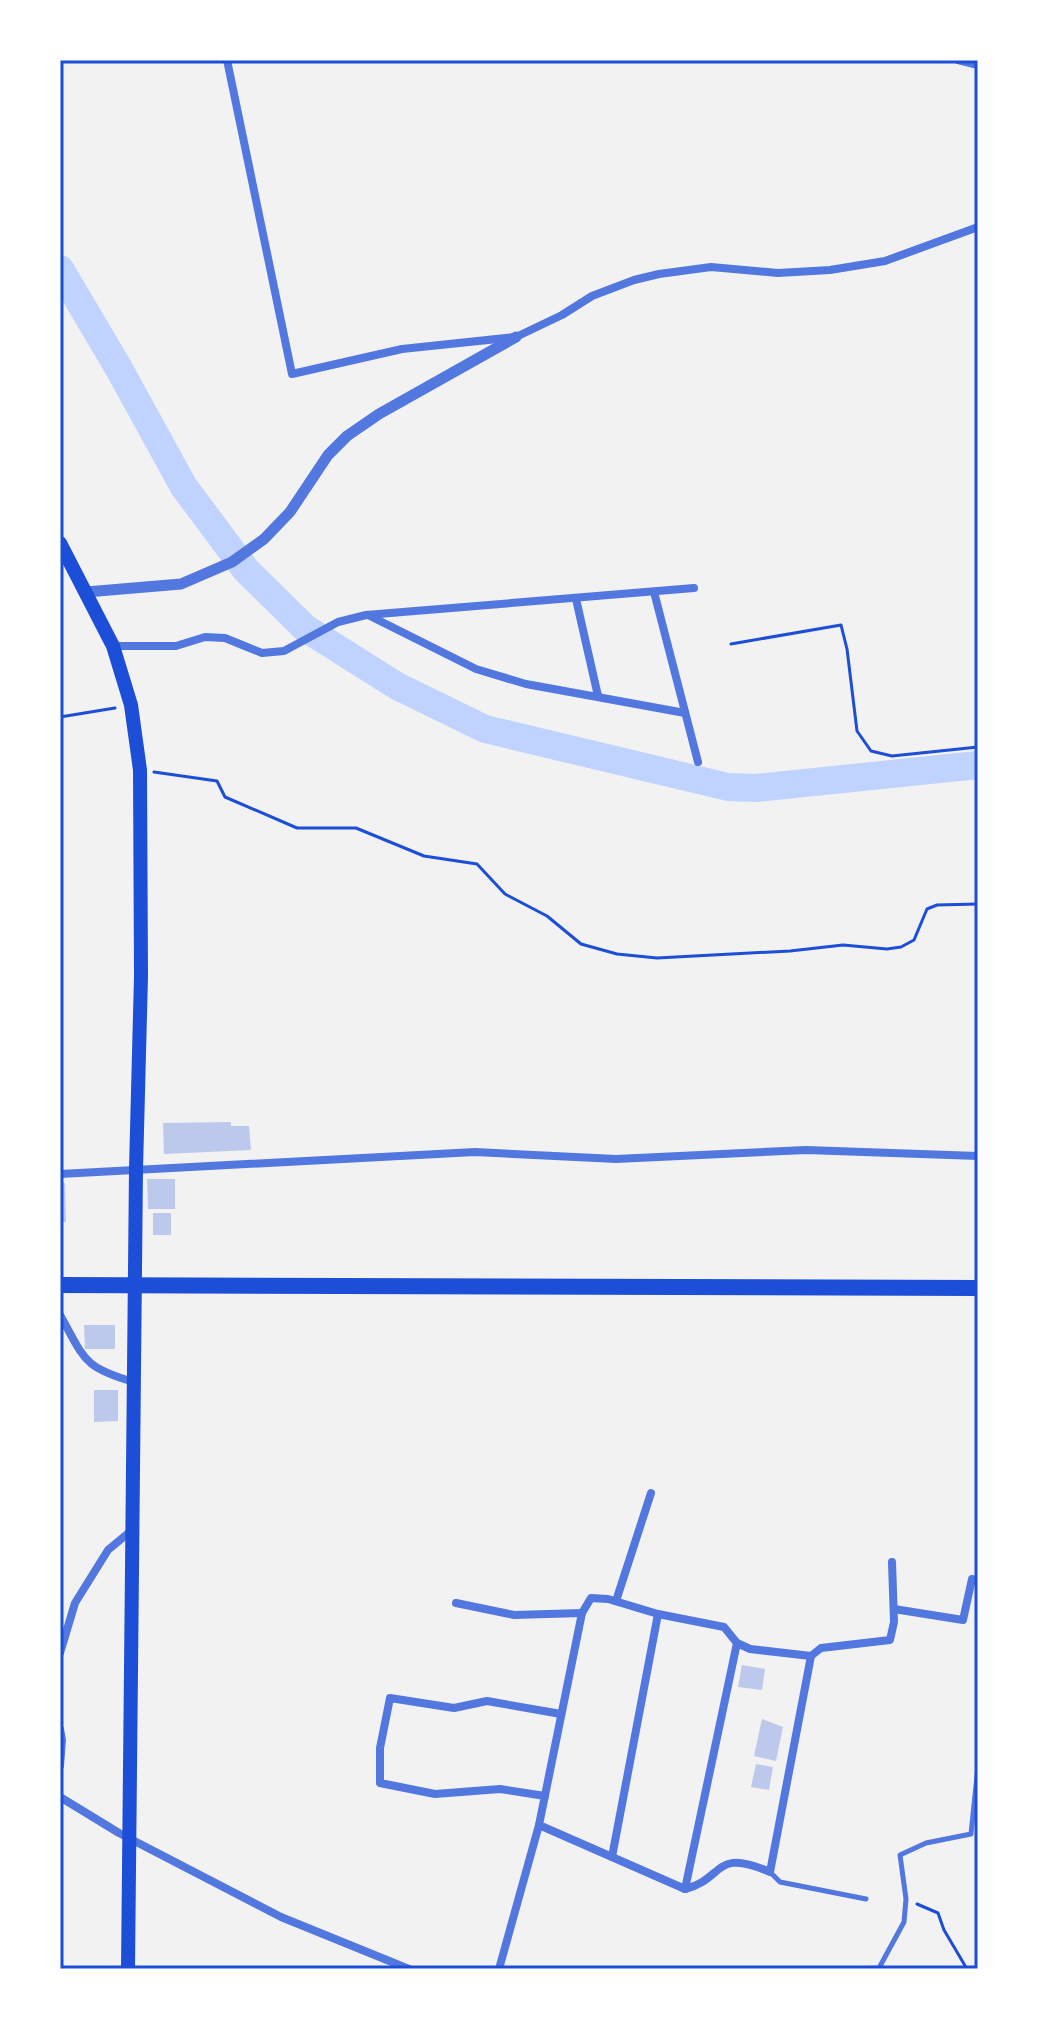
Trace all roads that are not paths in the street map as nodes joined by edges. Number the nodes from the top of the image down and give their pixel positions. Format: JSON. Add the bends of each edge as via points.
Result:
{"nodes":[{"id":1,"x":227,"y":60,"type":"edge"},
{"id":2,"x":958,"y":60,"type":"edge"},
{"id":3,"x":978,"y":65,"type":"edge"},
{"id":4,"x":978,"y":227,"type":"edge"},
{"id":5,"x":516,"y":337,"type":"junction"},
{"id":6,"x":60,"y":543,"type":"edge"},
{"id":7,"x":694,"y":588,"type":"dead end"},
{"id":8,"x":86,"y":592,"type":"junction"},
{"id":9,"x":654,"y":592,"type":"junction"},
{"id":10,"x":576,"y":599,"type":"junction"},
{"id":11,"x":366,"y":615,"type":"junction"},
{"id":12,"x":113,"y":646,"type":"junction"},
{"id":13,"x":598,"y":696,"type":"junction"},
{"id":14,"x":685,"y":713,"type":"junction"},
{"id":15,"x":698,"y":762,"type":"dead end"},
{"id":16,"x":978,"y":1156,"type":"edge"},
{"id":17,"x":136,"y":1169,"type":"junction"},
{"id":18,"x":60,"y":1174,"type":"edge"},
{"id":19,"x":60,"y":1285,"type":"edge"},
{"id":20,"x":136,"y":1286,"type":"junction"},
{"id":21,"x":978,"y":1288,"type":"edge"},
{"id":22,"x":60,"y":1315,"type":"edge"},
{"id":23,"x":134,"y":1382,"type":"junction"},
{"id":24,"x":651,"y":1493,"type":"dead end"},
{"id":25,"x":132,"y":1530,"type":"junction"},
{"id":26,"x":892,"y":1562,"type":"dead end"},
{"id":27,"x":972,"y":1579,"type":"dead end"},
{"id":28,"x":616,"y":1601,"type":"junction"},
{"id":29,"x":456,"y":1603,"type":"dead end"},
{"id":30,"x":894,"y":1609,"type":"junction"},
{"id":31,"x":582,"y":1613,"type":"junction"},
{"id":32,"x":658,"y":1614,"type":"junction"},
{"id":33,"x":737,"y":1643,"type":"junction"},
{"id":34,"x":60,"y":1653,"type":"edge"},
{"id":35,"x":811,"y":1656,"type":"junction"},
{"id":36,"x":561,"y":1714,"type":"junction"},
{"id":37,"x":60,"y":1729,"type":"edge"},
{"id":38,"x":60,"y":1766,"type":"edge"},
{"id":39,"x":978,"y":1766,"type":"edge"},
{"id":40,"x":545,"y":1796,"type":"junction"},
{"id":41,"x":60,"y":1797,"type":"edge"},
{"id":42,"x":539,"y":1825,"type":"junction"},
{"id":43,"x":129,"y":1838,"type":"junction"},
{"id":44,"x":612,"y":1857,"type":"junction"},
{"id":45,"x":770,"y":1872,"type":"junction"},
{"id":46,"x":685,"y":1889,"type":"junction"},
{"id":47,"x":866,"y":1899,"type":"dead end"},
{"id":48,"x":128,"y":1969,"type":"edge"},
{"id":49,"x":409,"y":1969,"type":"edge"},
{"id":50,"x":499,"y":1969,"type":"edge"},
{"id":51,"x":856,"y":1969,"type":"edge"}],
"edges":[{"from":1,"to":5,"type":"street","via":[[292,374],[402,349]]},
{"from":2,"to":3,"type":"street"},
{"from":4,"to":5,"type":"street","via":[[885,261],[830,270],[778,273],[711,267],[634,280]]},
{"from":5,"to":8,"type":"street","via":[[347,436],[290,512],[232,562],[181,584]]},
{"from":6,"to":8,"type":"main road"},
{"from":7,"to":9,"type":"street"},
{"from":8,"to":12,"type":"main road"},
{"from":9,"to":10,"type":"street"},
{"from":9,"to":14,"type":"street"},
{"from":10,"to":11,"type":"street"},
{"from":10,"to":13,"type":"street"},
{"from":11,"to":12,"type":"street","via":[[338,622],[284,651],[262,653],[225,638],[205,637],[176,646]]},
{"from":11,"to":13,"type":"street","via":[[476,669]]},
{"from":12,"to":17,"type":"main road","via":[[131,705],[140,770]]},
{"from":13,"to":14,"type":"street"},
{"from":14,"to":15,"type":"street"},
{"from":16,"to":17,"type":"street","via":[[806,1150],[616,1159],[475,1152]]},
{"from":17,"to":18,"type":"street"},
{"from":17,"to":20,"type":"main road"},
{"from":19,"to":20,"type":"highway"},
{"from":20,"to":21,"type":"highway"},
{"from":20,"to":23,"type":"main road"},
{"from":22,"to":23,"type":"street","via":[[88,1363]]},
{"from":23,"to":25,"type":"main road"},
{"from":24,"to":28,"type":"street"},
{"from":25,"to":34,"type":"street","via":[[108,1550],[75,1603]]},
{"from":25,"to":43,"type":"main road"},
{"from":26,"to":30,"type":"street"},
{"from":27,"to":30,"type":"street","via":[[963,1620]]},
{"from":28,"to":31,"type":"street","via":[[591,1598]]},
{"from":28,"to":32,"type":"street"},
{"from":29,"to":31,"type":"street","via":[[514,1615]]},
{"from":30,"to":35,"type":"street","via":[[890,1640],[821,1648]]},
{"from":31,"to":36,"type":"street"},
{"from":32,"to":33,"type":"street","via":[[724,1627]]},
{"from":32,"to":44,"type":"street"},
{"from":33,"to":35,"type":"street"},
{"from":33,"to":46,"type":"street"},
{"from":35,"to":45,"type":"street"},
{"from":36,"to":40,"type":"street"},
{"from":36,"to":40,"type":"street","via":[[487,1701],[454,1708],[390,1698],[380,1748],[380,1783],[435,1794],[500,1789]]},
{"from":37,"to":38,"type":"street"},
{"from":39,"to":51,"type":"lane","via":[[971,1834],[926,1843],[900,1855],[904,1922],[879,1968]]},
{"from":40,"to":42,"type":"street"},
{"from":41,"to":43,"type":"street"},
{"from":42,"to":44,"type":"street"},
{"from":42,"to":50,"type":"street"},
{"from":43,"to":48,"type":"main road"},
{"from":43,"to":49,"type":"street","via":[[281,1917]]},
{"from":44,"to":46,"type":"street"},
{"from":45,"to":46,"type":"street","via":[[742,1863],[722,1864]]},
{"from":45,"to":47,"type":"lane","via":[[780,1882]]}]}
